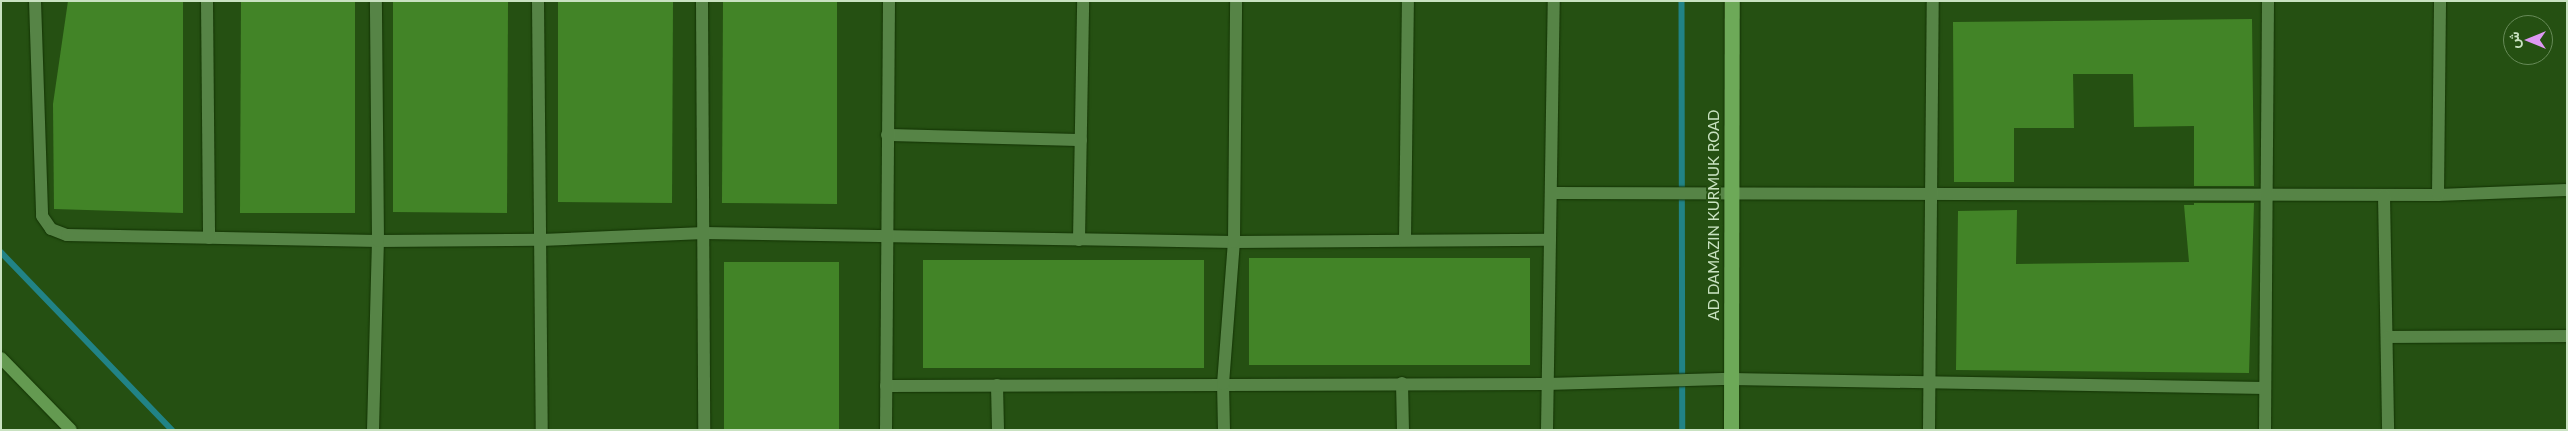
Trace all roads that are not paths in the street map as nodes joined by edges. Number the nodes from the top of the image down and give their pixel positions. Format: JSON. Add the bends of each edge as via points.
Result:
{"nodes":[{"id":1,"x":35,"y":1,"type":"edge"},
{"id":2,"x":207,"y":1,"type":"edge"},
{"id":3,"x":376,"y":1,"type":"edge"},
{"id":4,"x":538,"y":1,"type":"edge"},
{"id":5,"x":702,"y":1,"type":"edge"},
{"id":6,"x":889,"y":1,"type":"edge"},
{"id":7,"x":1084,"y":1,"type":"edge"},
{"id":8,"x":1236,"y":1,"type":"edge"},
{"id":9,"x":1408,"y":1,"type":"edge"},
{"id":10,"x":1554,"y":1,"type":"edge"},
{"id":11,"x":1732,"y":1,"type":"edge"},
{"id":12,"x":1933,"y":1,"type":"edge"},
{"id":13,"x":2268,"y":1,"type":"edge"},
{"id":14,"x":2440,"y":1,"type":"edge"},
{"id":15,"x":887,"y":135,"type":"junction"},
{"id":16,"x":1081,"y":140,"type":"junction"},
{"id":17,"x":2567,"y":190,"type":"edge"},
{"id":18,"x":1929,"y":192,"type":"junction"},
{"id":19,"x":2267,"y":192,"type":"junction"},
{"id":20,"x":1551,"y":193,"type":"junction"},
{"id":21,"x":2384,"y":194,"type":"junction"},
{"id":22,"x":2438,"y":194,"type":"junction"},
{"id":23,"x":1731,"y":195,"type":"junction"},
{"id":24,"x":704,"y":233,"type":"junction"},
{"id":25,"x":886,"y":237,"type":"junction"},
{"id":26,"x":209,"y":238,"type":"junction"},
{"id":27,"x":540,"y":240,"type":"junction"},
{"id":28,"x":1079,"y":240,"type":"junction"},
{"id":29,"x":1405,"y":240,"type":"junction"},
{"id":30,"x":1550,"y":240,"type":"junction"},
{"id":31,"x":378,"y":241,"type":"junction"},
{"id":32,"x":1234,"y":242,"type":"junction"},
{"id":33,"x":2567,"y":336,"type":"edge"},
{"id":34,"x":2388,"y":337,"type":"junction"},
{"id":35,"x":1,"y":358,"type":"edge"},
{"id":36,"x":1731,"y":380,"type":"junction"},
{"id":37,"x":1402,"y":383,"type":"junction"},
{"id":38,"x":1929,"y":383,"type":"junction"},
{"id":39,"x":997,"y":384,"type":"junction"},
{"id":40,"x":1223,"y":384,"type":"junction"},
{"id":41,"x":1547,"y":384,"type":"junction"},
{"id":42,"x":886,"y":386,"type":"junction"},
{"id":43,"x":2265,"y":388,"type":"junction"},
{"id":44,"x":71,"y":430,"type":"edge"},
{"id":45,"x":373,"y":430,"type":"edge"},
{"id":46,"x":542,"y":430,"type":"edge"},
{"id":47,"x":704,"y":430,"type":"edge"},
{"id":48,"x":886,"y":430,"type":"edge"},
{"id":49,"x":998,"y":430,"type":"edge"},
{"id":50,"x":1224,"y":430,"type":"edge"},
{"id":51,"x":1403,"y":430,"type":"edge"},
{"id":52,"x":1547,"y":430,"type":"edge"},
{"id":53,"x":1731,"y":430,"type":"edge"},
{"id":54,"x":1928,"y":430,"type":"edge"},
{"id":55,"x":2265,"y":430,"type":"edge"},
{"id":56,"x":2388,"y":430,"type":"edge"}],
"edges":[{"from":1,"to":26,"type":"street","via":[[42,216],[47,226],[67,234]]},
{"from":2,"to":26,"type":"street"},
{"from":3,"to":31,"type":"street"},
{"from":4,"to":27,"type":"street"},
{"from":5,"to":24,"type":"street"},
{"from":6,"to":15,"type":"street"},
{"from":7,"to":16,"type":"street"},
{"from":8,"to":32,"type":"street"},
{"from":9,"to":29,"type":"street"},
{"from":10,"to":20,"type":"street"},
{"from":11,"to":23,"type":"highway","name":"AD DAMAZIN KURMUK ROAD"},
{"from":12,"to":18,"type":"street"},
{"from":13,"to":19,"type":"street"},
{"from":14,"to":22,"type":"street"},
{"from":15,"to":16,"type":"street"},
{"from":15,"to":25,"type":"street"},
{"from":16,"to":28,"type":"street"},
{"from":17,"to":22,"type":"street"},
{"from":18,"to":19,"type":"street"},
{"from":18,"to":23,"type":"street"},
{"from":18,"to":38,"type":"street"},
{"from":19,"to":21,"type":"street"},
{"from":19,"to":43,"type":"street"},
{"from":20,"to":23,"type":"street"},
{"from":20,"to":30,"type":"street"},
{"from":21,"to":22,"type":"street"},
{"from":21,"to":34,"type":"street"},
{"from":23,"to":36,"type":"highway","name":"AD DAMAZIN KURMUK ROAD"},
{"from":24,"to":25,"type":"street"},
{"from":24,"to":27,"type":"street"},
{"from":24,"to":47,"type":"street"},
{"from":25,"to":28,"type":"street"},
{"from":25,"to":42,"type":"street"},
{"from":26,"to":31,"type":"street"},
{"from":27,"to":31,"type":"street"},
{"from":27,"to":46,"type":"street"},
{"from":28,"to":32,"type":"street"},
{"from":29,"to":30,"type":"street"},
{"from":29,"to":32,"type":"street"},
{"from":30,"to":41,"type":"street"},
{"from":31,"to":45,"type":"street"},
{"from":32,"to":40,"type":"street"},
{"from":33,"to":34,"type":"street"},
{"from":34,"to":56,"type":"street"},
{"from":35,"to":44,"type":"main road"},
{"from":36,"to":38,"type":"street"},
{"from":36,"to":41,"type":"street"},
{"from":36,"to":53,"type":"highway","name":"AD DAMAZIN KURMUK ROAD"},
{"from":37,"to":40,"type":"street"},
{"from":37,"to":41,"type":"street"},
{"from":37,"to":51,"type":"street"},
{"from":38,"to":43,"type":"street"},
{"from":38,"to":54,"type":"street"},
{"from":39,"to":40,"type":"street"},
{"from":39,"to":42,"type":"street"},
{"from":39,"to":49,"type":"street"},
{"from":40,"to":50,"type":"street"},
{"from":41,"to":52,"type":"street"},
{"from":42,"to":48,"type":"street"},
{"from":43,"to":55,"type":"street"}]}
